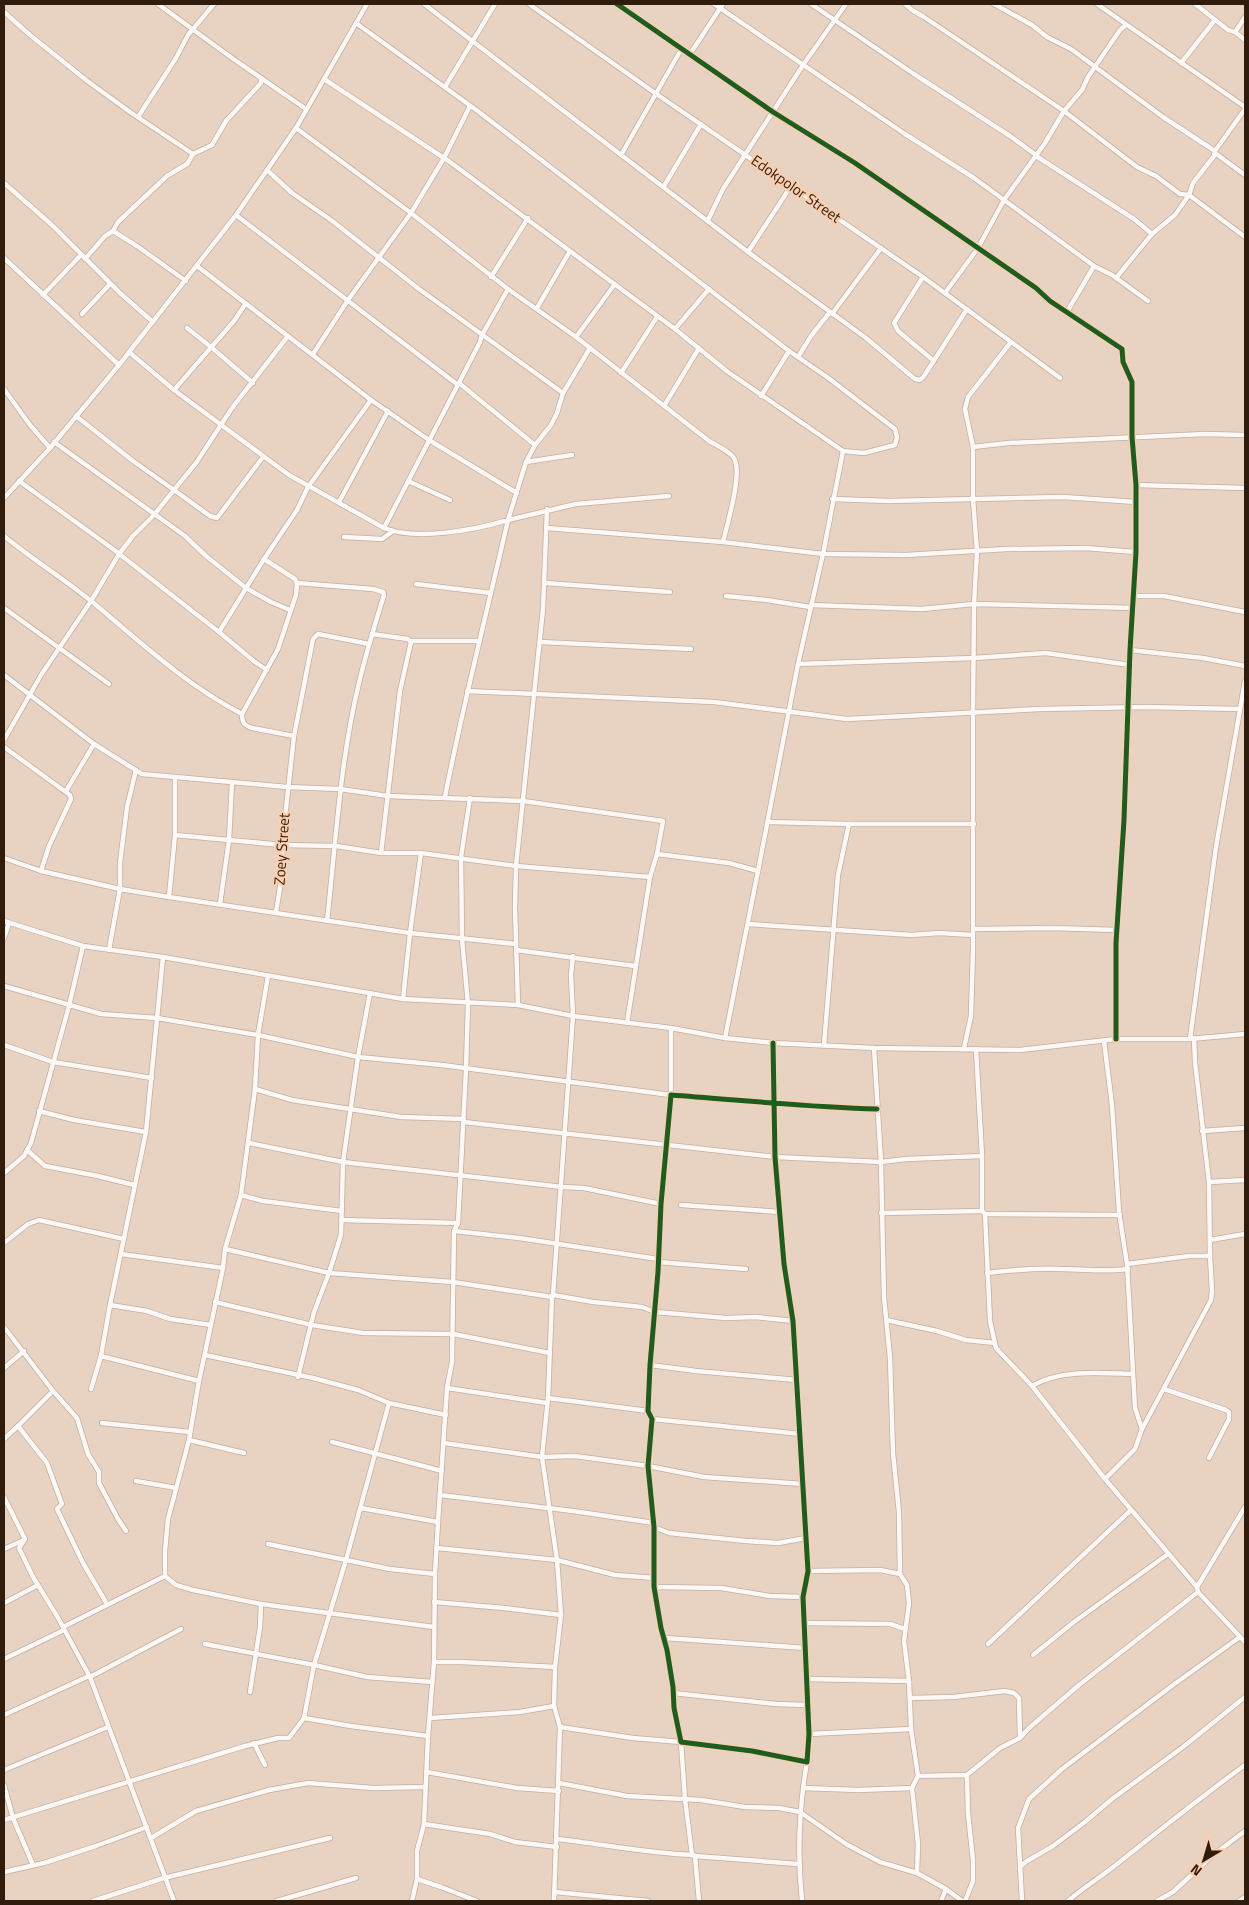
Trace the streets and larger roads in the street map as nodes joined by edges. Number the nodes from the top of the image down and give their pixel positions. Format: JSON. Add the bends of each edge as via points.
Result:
{"nodes":[{"id":1,"x":158,"y":4,"type":"edge"},
{"id":2,"x":214,"y":4,"type":"edge"},
{"id":3,"x":368,"y":4,"type":"edge"},
{"id":4,"x":424,"y":4,"type":"edge"},
{"id":5,"x":495,"y":4,"type":"edge"},
{"id":6,"x":529,"y":4,"type":"edge"},
{"id":7,"x":617,"y":4,"type":"edge"},
{"id":8,"x":714,"y":4,"type":"edge"},
{"id":9,"x":811,"y":4,"type":"edge"},
{"id":10,"x":846,"y":4,"type":"edge"},
{"id":11,"x":905,"y":4,"type":"edge"},
{"id":12,"x":994,"y":4,"type":"edge"},
{"id":13,"x":1097,"y":4,"type":"edge"},
{"id":14,"x":1195,"y":4,"type":"edge"},
{"id":15,"x":721,"y":6,"type":"edge"},
{"id":16,"x":4,"y":12,"type":"edge"},
{"id":17,"x":1245,"y":17,"type":"edge"},
{"id":18,"x":1215,"y":20,"type":"junction"},
{"id":19,"x":836,"y":21,"type":"junction"},
{"id":20,"x":356,"y":23,"type":"junction"},
{"id":21,"x":1126,"y":25,"type":"junction"},
{"id":22,"x":194,"y":29,"type":"junction"},
{"id":23,"x":1235,"y":32,"type":"junction"},
{"id":24,"x":1245,"y":40,"type":"edge"},
{"id":25,"x":474,"y":41,"type":"junction"},
{"id":26,"x":682,"y":48,"type":"junction"},
{"id":27,"x":690,"y":54,"type":"junction"},
{"id":28,"x":1181,"y":64,"type":"junction"},
{"id":29,"x":803,"y":65,"type":"junction"},
{"id":30,"x":1096,"y":68,"type":"junction"},
{"id":31,"x":262,"y":78,"type":"junction"},
{"id":32,"x":324,"y":79,"type":"junction"},
{"id":33,"x":445,"y":87,"type":"junction"},
{"id":34,"x":655,"y":93,"type":"junction"},
{"id":35,"x":470,"y":106,"type":"junction"},
{"id":36,"x":1245,"y":108,"type":"edge"},
{"id":37,"x":306,"y":109,"type":"junction"},
{"id":38,"x":1064,"y":111,"type":"junction"},
{"id":39,"x":772,"y":112,"type":"junction"},
{"id":40,"x":138,"y":117,"type":"junction"},
{"id":41,"x":701,"y":124,"type":"junction"},
{"id":42,"x":296,"y":128,"type":"junction"},
{"id":43,"x":1215,"y":152,"type":"junction"},
{"id":44,"x":193,"y":154,"type":"junction"},
{"id":45,"x":620,"y":154,"type":"junction"},
{"id":46,"x":746,"y":155,"type":"junction"},
{"id":47,"x":1036,"y":155,"type":"junction"},
{"id":48,"x":444,"y":158,"type":"junction"},
{"id":49,"x":267,"y":170,"type":"junction"},
{"id":50,"x":1245,"y":175,"type":"edge"},
{"id":51,"x":4,"y":183,"type":"edge"},
{"id":52,"x":664,"y":186,"type":"junction"},
{"id":53,"x":790,"y":186,"type":"junction"},
{"id":54,"x":1189,"y":195,"type":"junction"},
{"id":55,"x":1004,"y":200,"type":"junction"},
{"id":56,"x":411,"y":213,"type":"junction"},
{"id":57,"x":236,"y":215,"type":"junction"},
{"id":58,"x":528,"y":218,"type":"junction"},
{"id":59,"x":708,"y":220,"type":"junction"},
{"id":60,"x":113,"y":231,"type":"junction"},
{"id":61,"x":1152,"y":234,"type":"junction"},
{"id":62,"x":1245,"y":236,"type":"edge"},
{"id":63,"x":881,"y":248,"type":"junction"},
{"id":64,"x":978,"y":248,"type":"junction"},
{"id":65,"x":570,"y":251,"type":"junction"},
{"id":66,"x":748,"y":252,"type":"junction"},
{"id":67,"x":83,"y":257,"type":"junction"},
{"id":68,"x":4,"y":258,"type":"edge"},
{"id":69,"x":378,"y":258,"type":"junction"},
{"id":70,"x":198,"y":266,"type":"junction"},
{"id":71,"x":1094,"y":266,"type":"junction"},
{"id":72,"x":491,"y":277,"type":"junction"},
{"id":73,"x":923,"y":277,"type":"junction"},
{"id":74,"x":1116,"y":278,"type":"junction"},
{"id":75,"x":186,"y":281,"type":"junction"},
{"id":76,"x":110,"y":284,"type":"junction"},
{"id":77,"x":615,"y":284,"type":"junction"},
{"id":78,"x":709,"y":289,"type":"junction"},
{"id":79,"x":508,"y":290,"type":"junction"},
{"id":80,"x":945,"y":292,"type":"junction"},
{"id":81,"x":43,"y":295,"type":"junction"},
{"id":82,"x":348,"y":300,"type":"junction"},
{"id":83,"x":1148,"y":301,"type":"dead end"},
{"id":84,"x":246,"y":303,"type":"junction"},
{"id":85,"x":537,"y":308,"type":"junction"},
{"id":86,"x":967,"y":309,"type":"junction"},
{"id":87,"x":1068,"y":312,"type":"junction"},
{"id":88,"x":831,"y":313,"type":"junction"},
{"id":89,"x":82,"y":314,"type":"dead end"},
{"id":90,"x":657,"y":316,"type":"junction"},
{"id":91,"x":153,"y":322,"type":"junction"},
{"id":92,"x":187,"y":328,"type":"dead end"},
{"id":93,"x":675,"y":329,"type":"junction"},
{"id":94,"x":482,"y":335,"type":"junction"},
{"id":95,"x":288,"y":336,"type":"junction"},
{"id":96,"x":576,"y":338,"type":"junction"},
{"id":97,"x":1011,"y":342,"type":"junction"},
{"id":98,"x":212,"y":346,"type":"junction"},
{"id":99,"x":590,"y":348,"type":"junction"},
{"id":100,"x":699,"y":348,"type":"junction"},
{"id":101,"x":789,"y":351,"type":"junction"},
{"id":102,"x":129,"y":352,"type":"junction"},
{"id":103,"x":313,"y":354,"type":"junction"},
{"id":104,"x":798,"y":357,"type":"junction"},
{"id":105,"x":934,"y":361,"type":"junction"},
{"id":106,"x":119,"y":365,"type":"junction"},
{"id":107,"x":621,"y":373,"type":"junction"},
{"id":108,"x":1060,"y":378,"type":"dead end"},
{"id":109,"x":253,"y":383,"type":"junction"},
{"id":110,"x":459,"y":384,"type":"junction"},
{"id":111,"x":4,"y":389,"type":"edge"},
{"id":112,"x":174,"y":390,"type":"junction"},
{"id":113,"x":563,"y":393,"type":"junction"},
{"id":114,"x":761,"y":396,"type":"junction"},
{"id":115,"x":371,"y":400,"type":"junction"},
{"id":116,"x":664,"y":406,"type":"junction"},
{"id":117,"x":388,"y":411,"type":"junction"},
{"id":118,"x":76,"y":416,"type":"junction"},
{"id":119,"x":220,"y":426,"type":"junction"},
{"id":120,"x":1245,"y":434,"type":"edge"},
{"id":121,"x":1132,"y":437,"type":"junction"},
{"id":122,"x":429,"y":440,"type":"junction"},
{"id":123,"x":54,"y":442,"type":"junction"},
{"id":124,"x":535,"y":445,"type":"junction"},
{"id":125,"x":973,"y":447,"type":"junction"},
{"id":126,"x":50,"y":448,"type":"junction"},
{"id":127,"x":842,"y":451,"type":"junction"},
{"id":128,"x":572,"y":455,"type":"dead end"},
{"id":129,"x":263,"y":457,"type":"junction"},
{"id":130,"x":526,"y":462,"type":"junction"},
{"id":131,"x":19,"y":481,"type":"junction"},
{"id":132,"x":408,"y":481,"type":"junction"},
{"id":133,"x":1136,"y":485,"type":"junction"},
{"id":134,"x":308,"y":487,"type":"junction"},
{"id":135,"x":1245,"y":488,"type":"edge"},
{"id":136,"x":174,"y":490,"type":"junction"},
{"id":137,"x":516,"y":493,"type":"junction"},
{"id":138,"x":669,"y":496,"type":"dead end"},
{"id":139,"x":4,"y":498,"type":"edge"},
{"id":140,"x":832,"y":499,"type":"junction"},
{"id":141,"x":974,"y":499,"type":"junction"},
{"id":142,"x":450,"y":500,"type":"dead end"},
{"id":143,"x":339,"y":502,"type":"junction"},
{"id":144,"x":1136,"y":502,"type":"junction"},
{"id":145,"x":548,"y":509,"type":"junction"},
{"id":146,"x":154,"y":515,"type":"junction"},
{"id":147,"x":508,"y":520,"type":"junction"},
{"id":148,"x":384,"y":528,"type":"junction"},
{"id":149,"x":547,"y":528,"type":"junction"},
{"id":150,"x":393,"y":532,"type":"junction"},
{"id":151,"x":4,"y":536,"type":"edge"},
{"id":152,"x":344,"y":537,"type":"dead end"},
{"id":153,"x":723,"y":542,"type":"junction"},
{"id":154,"x":977,"y":551,"type":"junction"},
{"id":155,"x":1136,"y":552,"type":"junction"},
{"id":156,"x":120,"y":554,"type":"junction"},
{"id":157,"x":823,"y":554,"type":"junction"},
{"id":158,"x":264,"y":559,"type":"junction"},
{"id":159,"x":297,"y":582,"type":"junction"},
{"id":160,"x":544,"y":583,"type":"junction"},
{"id":161,"x":416,"y":584,"type":"dead end"},
{"id":162,"x":246,"y":588,"type":"junction"},
{"id":163,"x":670,"y":592,"type":"dead end"},
{"id":164,"x":492,"y":593,"type":"junction"},
{"id":165,"x":726,"y":596,"type":"dead end"},
{"id":166,"x":1133,"y":596,"type":"junction"},
{"id":167,"x":91,"y":601,"type":"junction"},
{"id":168,"x":974,"y":604,"type":"junction"},
{"id":169,"x":810,"y":606,"type":"junction"},
{"id":170,"x":4,"y":608,"type":"edge"},
{"id":171,"x":1132,"y":608,"type":"junction"},
{"id":172,"x":290,"y":610,"type":"junction"},
{"id":173,"x":1245,"y":612,"type":"edge"},
{"id":174,"x":219,"y":632,"type":"junction"},
{"id":175,"x":372,"y":634,"type":"junction"},
{"id":176,"x":411,"y":640,"type":"junction"},
{"id":177,"x":480,"y":641,"type":"junction"},
{"id":178,"x":540,"y":642,"type":"junction"},
{"id":179,"x":370,"y":644,"type":"junction"},
{"id":180,"x":59,"y":648,"type":"junction"},
{"id":181,"x":691,"y":649,"type":"dead end"},
{"id":182,"x":1130,"y":650,"type":"junction"},
{"id":183,"x":974,"y":658,"type":"junction"},
{"id":184,"x":798,"y":664,"type":"junction"},
{"id":185,"x":1130,"y":665,"type":"junction"},
{"id":186,"x":1245,"y":666,"type":"edge"},
{"id":187,"x":267,"y":670,"type":"junction"},
{"id":188,"x":4,"y":675,"type":"edge"},
{"id":189,"x":1245,"y":681,"type":"edge"},
{"id":190,"x":109,"y":684,"type":"dead end"},
{"id":191,"x":467,"y":691,"type":"junction"},
{"id":192,"x":535,"y":693,"type":"junction"},
{"id":193,"x":29,"y":694,"type":"junction"},
{"id":194,"x":1129,"y":708,"type":"junction"},
{"id":195,"x":1239,"y":710,"type":"junction"},
{"id":196,"x":789,"y":711,"type":"junction"},
{"id":197,"x":972,"y":712,"type":"junction"},
{"id":198,"x":242,"y":714,"type":"junction"},
{"id":199,"x":294,"y":736,"type":"junction"},
{"id":200,"x":4,"y":740,"type":"edge"},
{"id":201,"x":94,"y":744,"type":"junction"},
{"id":202,"x":4,"y":747,"type":"edge"},
{"id":203,"x":136,"y":770,"type":"junction"},
{"id":204,"x":175,"y":777,"type":"junction"},
{"id":205,"x":232,"y":782,"type":"junction"},
{"id":206,"x":287,"y":787,"type":"junction"},
{"id":207,"x":340,"y":789,"type":"junction"},
{"id":208,"x":66,"y":791,"type":"junction"},
{"id":209,"x":388,"y":796,"type":"junction"},
{"id":210,"x":445,"y":797,"type":"junction"},
{"id":211,"x":470,"y":798,"type":"junction"},
{"id":212,"x":523,"y":802,"type":"junction"},
{"id":213,"x":768,"y":822,"type":"junction"},
{"id":214,"x":849,"y":824,"type":"junction"},
{"id":215,"x":974,"y":824,"type":"junction"},
{"id":216,"x":175,"y":835,"type":"junction"},
{"id":217,"x":228,"y":840,"type":"junction"},
{"id":218,"x":282,"y":845,"type":"junction"},
{"id":219,"x":336,"y":846,"type":"junction"},
{"id":220,"x":381,"y":852,"type":"junction"},
{"id":221,"x":421,"y":853,"type":"junction"},
{"id":222,"x":657,"y":854,"type":"junction"},
{"id":223,"x":461,"y":857,"type":"junction"},
{"id":224,"x":4,"y":858,"type":"edge"},
{"id":225,"x":516,"y":866,"type":"junction"},
{"id":226,"x":41,"y":871,"type":"junction"},
{"id":227,"x":758,"y":871,"type":"junction"},
{"id":228,"x":650,"y":877,"type":"junction"},
{"id":229,"x":120,"y":889,"type":"junction"},
{"id":230,"x":169,"y":897,"type":"junction"},
{"id":231,"x":220,"y":904,"type":"junction"},
{"id":232,"x":276,"y":912,"type":"junction"},
{"id":233,"x":327,"y":921,"type":"junction"},
{"id":234,"x":6,"y":922,"type":"edge"},
{"id":235,"x":748,"y":924,"type":"junction"},
{"id":236,"x":973,"y":929,"type":"junction"},
{"id":237,"x":832,"y":930,"type":"junction"},
{"id":238,"x":1117,"y":930,"type":"junction"},
{"id":239,"x":410,"y":933,"type":"junction"},
{"id":240,"x":973,"y":935,"type":"junction"},
{"id":241,"x":4,"y":938,"type":"edge"},
{"id":242,"x":462,"y":939,"type":"junction"},
{"id":243,"x":83,"y":946,"type":"junction"},
{"id":244,"x":516,"y":947,"type":"junction"},
{"id":245,"x":109,"y":950,"type":"junction"},
{"id":246,"x":162,"y":956,"type":"junction"},
{"id":247,"x":573,"y":956,"type":"junction"},
{"id":248,"x":635,"y":966,"type":"junction"},
{"id":249,"x":268,"y":976,"type":"junction"},
{"id":250,"x":4,"y":986,"type":"edge"},
{"id":251,"x":370,"y":993,"type":"junction"},
{"id":252,"x":404,"y":999,"type":"junction"},
{"id":253,"x":468,"y":1004,"type":"junction"},
{"id":254,"x":518,"y":1005,"type":"junction"},
{"id":255,"x":69,"y":1006,"type":"junction"},
{"id":256,"x":573,"y":1016,"type":"junction"},
{"id":257,"x":157,"y":1018,"type":"junction"},
{"id":258,"x":627,"y":1023,"type":"junction"},
{"id":259,"x":671,"y":1028,"type":"junction"},
{"id":260,"x":258,"y":1034,"type":"junction"},
{"id":261,"x":1245,"y":1034,"type":"edge"},
{"id":262,"x":725,"y":1038,"type":"junction"},
{"id":263,"x":1192,"y":1038,"type":"junction"},
{"id":264,"x":1116,"y":1039,"type":"junction"},
{"id":265,"x":1104,"y":1041,"type":"junction"},
{"id":266,"x":773,"y":1043,"type":"junction"},
{"id":267,"x":4,"y":1045,"type":"edge"},
{"id":268,"x":824,"y":1045,"type":"junction"},
{"id":269,"x":874,"y":1048,"type":"junction"},
{"id":270,"x":964,"y":1048,"type":"junction"},
{"id":271,"x":976,"y":1049,"type":"junction"},
{"id":272,"x":358,"y":1057,"type":"junction"},
{"id":273,"x":53,"y":1062,"type":"junction"},
{"id":274,"x":466,"y":1069,"type":"junction"},
{"id":275,"x":152,"y":1078,"type":"junction"},
{"id":276,"x":568,"y":1082,"type":"junction"},
{"id":277,"x":255,"y":1089,"type":"junction"},
{"id":278,"x":671,"y":1095,"type":"junction"},
{"id":279,"x":775,"y":1103,"type":"junction"},
{"id":280,"x":351,"y":1108,"type":"junction"},
{"id":281,"x":877,"y":1108,"type":"junction"},
{"id":282,"x":39,"y":1110,"type":"junction"},
{"id":283,"x":464,"y":1120,"type":"junction"},
{"id":284,"x":1245,"y":1128,"type":"edge"},
{"id":285,"x":1202,"y":1131,"type":"junction"},
{"id":286,"x":146,"y":1132,"type":"junction"},
{"id":287,"x":565,"y":1134,"type":"junction"},
{"id":288,"x":249,"y":1144,"type":"junction"},
{"id":289,"x":666,"y":1146,"type":"junction"},
{"id":290,"x":27,"y":1150,"type":"junction"},
{"id":291,"x":982,"y":1156,"type":"junction"},
{"id":292,"x":775,"y":1157,"type":"junction"},
{"id":293,"x":343,"y":1162,"type":"junction"},
{"id":294,"x":881,"y":1162,"type":"junction"},
{"id":295,"x":4,"y":1173,"type":"edge"},
{"id":296,"x":460,"y":1175,"type":"junction"},
{"id":297,"x":1245,"y":1180,"type":"edge"},
{"id":298,"x":1209,"y":1182,"type":"junction"},
{"id":299,"x":134,"y":1185,"type":"junction"},
{"id":300,"x":562,"y":1187,"type":"junction"},
{"id":301,"x":241,"y":1195,"type":"junction"},
{"id":302,"x":661,"y":1204,"type":"junction"},
{"id":303,"x":681,"y":1205,"type":"dead end"},
{"id":304,"x":342,"y":1211,"type":"junction"},
{"id":305,"x":780,"y":1212,"type":"junction"},
{"id":306,"x":984,"y":1212,"type":"junction"},
{"id":307,"x":881,"y":1213,"type":"junction"},
{"id":308,"x":1120,"y":1215,"type":"junction"},
{"id":309,"x":342,"y":1220,"type":"junction"},
{"id":310,"x":458,"y":1223,"type":"junction"},
{"id":311,"x":454,"y":1231,"type":"junction"},
{"id":312,"x":1245,"y":1234,"type":"edge"},
{"id":313,"x":124,"y":1239,"type":"junction"},
{"id":314,"x":1210,"y":1240,"type":"junction"},
{"id":315,"x":4,"y":1243,"type":"edge"},
{"id":316,"x":556,"y":1244,"type":"junction"},
{"id":317,"x":225,"y":1250,"type":"junction"},
{"id":318,"x":122,"y":1254,"type":"junction"},
{"id":319,"x":1210,"y":1256,"type":"junction"},
{"id":320,"x":658,"y":1260,"type":"junction"},
{"id":321,"x":1128,"y":1267,"type":"junction"},
{"id":322,"x":223,"y":1268,"type":"junction"},
{"id":323,"x":746,"y":1269,"type":"dead end"},
{"id":324,"x":329,"y":1273,"type":"junction"},
{"id":325,"x":987,"y":1273,"type":"junction"},
{"id":326,"x":453,"y":1282,"type":"junction"},
{"id":327,"x":553,"y":1296,"type":"junction"},
{"id":328,"x":215,"y":1302,"type":"junction"},
{"id":329,"x":110,"y":1305,"type":"junction"},
{"id":330,"x":655,"y":1312,"type":"junction"},
{"id":331,"x":886,"y":1320,"type":"junction"},
{"id":332,"x":794,"y":1321,"type":"junction"},
{"id":333,"x":211,"y":1325,"type":"junction"},
{"id":334,"x":312,"y":1325,"type":"junction"},
{"id":335,"x":4,"y":1326,"type":"edge"},
{"id":336,"x":453,"y":1334,"type":"junction"},
{"id":337,"x":995,"y":1343,"type":"junction"},
{"id":338,"x":24,"y":1351,"type":"junction"},
{"id":339,"x":550,"y":1353,"type":"junction"},
{"id":340,"x":205,"y":1355,"type":"junction"},
{"id":341,"x":101,"y":1356,"type":"junction"},
{"id":342,"x":650,"y":1365,"type":"junction"},
{"id":343,"x":4,"y":1368,"type":"edge"},
{"id":344,"x":1133,"y":1374,"type":"junction"},
{"id":345,"x":298,"y":1377,"type":"junction"},
{"id":346,"x":798,"y":1380,"type":"junction"},
{"id":347,"x":199,"y":1381,"type":"junction"},
{"id":348,"x":1032,"y":1386,"type":"junction"},
{"id":349,"x":447,"y":1388,"type":"junction"},
{"id":350,"x":91,"y":1389,"type":"dead end"},
{"id":351,"x":1164,"y":1389,"type":"junction"},
{"id":352,"x":54,"y":1391,"type":"junction"},
{"id":353,"x":548,"y":1400,"type":"junction"},
{"id":354,"x":389,"y":1403,"type":"junction"},
{"id":355,"x":648,"y":1411,"type":"junction"},
{"id":356,"x":446,"y":1416,"type":"junction"},
{"id":357,"x":652,"y":1419,"type":"junction"},
{"id":358,"x":102,"y":1423,"type":"dead end"},
{"id":359,"x":18,"y":1426,"type":"junction"},
{"id":360,"x":1142,"y":1429,"type":"junction"},
{"id":361,"x":190,"y":1432,"type":"junction"},
{"id":362,"x":801,"y":1434,"type":"junction"},
{"id":363,"x":4,"y":1438,"type":"edge"},
{"id":364,"x":189,"y":1440,"type":"junction"},
{"id":365,"x":332,"y":1442,"type":"dead end"},
{"id":366,"x":444,"y":1443,"type":"junction"},
{"id":367,"x":244,"y":1453,"type":"dead end"},
{"id":368,"x":376,"y":1455,"type":"junction"},
{"id":369,"x":542,"y":1458,"type":"junction"},
{"id":370,"x":1208,"y":1458,"type":"dead end"},
{"id":371,"x":648,"y":1466,"type":"junction"},
{"id":372,"x":442,"y":1470,"type":"junction"},
{"id":373,"x":1105,"y":1479,"type":"junction"},
{"id":374,"x":136,"y":1481,"type":"dead end"},
{"id":375,"x":803,"y":1484,"type":"junction"},
{"id":376,"x":176,"y":1488,"type":"junction"},
{"id":377,"x":440,"y":1496,"type":"junction"},
{"id":378,"x":4,"y":1497,"type":"edge"},
{"id":379,"x":1245,"y":1507,"type":"edge"},
{"id":380,"x":361,"y":1508,"type":"junction"},
{"id":381,"x":550,"y":1509,"type":"junction"},
{"id":382,"x":1131,"y":1510,"type":"junction"},
{"id":383,"x":438,"y":1522,"type":"junction"},
{"id":384,"x":654,"y":1525,"type":"junction"},
{"id":385,"x":126,"y":1531,"type":"dead end"},
{"id":386,"x":806,"y":1538,"type":"junction"},
{"id":387,"x":25,"y":1539,"type":"junction"},
{"id":388,"x":268,"y":1544,"type":"dead end"},
{"id":389,"x":437,"y":1548,"type":"junction"},
{"id":390,"x":4,"y":1549,"type":"edge"},
{"id":391,"x":1168,"y":1554,"type":"junction"},
{"id":392,"x":346,"y":1560,"type":"junction"},
{"id":393,"x":557,"y":1560,"type":"junction"},
{"id":394,"x":808,"y":1571,"type":"junction"},
{"id":395,"x":435,"y":1574,"type":"junction"},
{"id":396,"x":900,"y":1574,"type":"junction"},
{"id":397,"x":165,"y":1576,"type":"junction"},
{"id":398,"x":655,"y":1578,"type":"junction"},
{"id":399,"x":38,"y":1585,"type":"junction"},
{"id":400,"x":654,"y":1586,"type":"junction"},
{"id":401,"x":1197,"y":1590,"type":"junction"},
{"id":402,"x":803,"y":1598,"type":"junction"},
{"id":403,"x":434,"y":1602,"type":"junction"},
{"id":404,"x":4,"y":1603,"type":"edge"},
{"id":405,"x":107,"y":1604,"type":"junction"},
{"id":406,"x":261,"y":1604,"type":"junction"},
{"id":407,"x":329,"y":1613,"type":"junction"},
{"id":408,"x":560,"y":1615,"type":"junction"},
{"id":409,"x":804,"y":1623,"type":"junction"},
{"id":410,"x":434,"y":1627,"type":"junction"},
{"id":411,"x":63,"y":1628,"type":"junction"},
{"id":412,"x":181,"y":1629,"type":"dead end"},
{"id":413,"x":905,"y":1629,"type":"junction"},
{"id":414,"x":1240,"y":1636,"type":"junction"},
{"id":415,"x":665,"y":1638,"type":"junction"},
{"id":416,"x":1245,"y":1642,"type":"edge"},
{"id":417,"x":205,"y":1644,"type":"dead end"},
{"id":418,"x":988,"y":1644,"type":"dead end"},
{"id":419,"x":806,"y":1648,"type":"junction"},
{"id":420,"x":255,"y":1655,"type":"junction"},
{"id":421,"x":1034,"y":1655,"type":"dead end"},
{"id":422,"x":4,"y":1659,"type":"edge"},
{"id":423,"x":434,"y":1662,"type":"junction"},
{"id":424,"x":314,"y":1665,"type":"junction"},
{"id":425,"x":556,"y":1667,"type":"junction"},
{"id":426,"x":90,"y":1677,"type":"junction"},
{"id":427,"x":807,"y":1679,"type":"junction"},
{"id":428,"x":432,"y":1682,"type":"junction"},
{"id":429,"x":909,"y":1682,"type":"junction"},
{"id":430,"x":250,"y":1692,"type":"dead end"},
{"id":431,"x":673,"y":1693,"type":"junction"},
{"id":432,"x":1245,"y":1697,"type":"edge"},
{"id":433,"x":910,"y":1698,"type":"junction"},
{"id":434,"x":807,"y":1705,"type":"junction"},
{"id":435,"x":554,"y":1706,"type":"junction"},
{"id":436,"x":4,"y":1715,"type":"edge"},
{"id":437,"x":304,"y":1718,"type":"junction"},
{"id":438,"x":430,"y":1718,"type":"junction"},
{"id":439,"x":108,"y":1727,"type":"junction"},
{"id":440,"x":560,"y":1727,"type":"junction"},
{"id":441,"x":911,"y":1729,"type":"junction"},
{"id":442,"x":809,"y":1734,"type":"junction"},
{"id":443,"x":428,"y":1736,"type":"junction"},
{"id":444,"x":1020,"y":1738,"type":"junction"},
{"id":445,"x":681,"y":1742,"type":"junction"},
{"id":446,"x":254,"y":1744,"type":"junction"},
{"id":447,"x":807,"y":1762,"type":"junction"},
{"id":448,"x":265,"y":1765,"type":"dead end"},
{"id":449,"x":1245,"y":1765,"type":"edge"},
{"id":450,"x":4,"y":1770,"type":"edge"},
{"id":451,"x":427,"y":1772,"type":"junction"},
{"id":452,"x":967,"y":1774,"type":"junction"},
{"id":453,"x":918,"y":1776,"type":"junction"},
{"id":454,"x":129,"y":1781,"type":"junction"},
{"id":455,"x":559,"y":1783,"type":"junction"},
{"id":456,"x":4,"y":1786,"type":"edge"},
{"id":457,"x":425,"y":1787,"type":"junction"},
{"id":458,"x":802,"y":1788,"type":"junction"},
{"id":459,"x":912,"y":1788,"type":"junction"},
{"id":460,"x":559,"y":1790,"type":"junction"},
{"id":461,"x":685,"y":1799,"type":"junction"},
{"id":462,"x":800,"y":1812,"type":"junction"},
{"id":463,"x":13,"y":1818,"type":"junction"},
{"id":464,"x":4,"y":1820,"type":"edge"},
{"id":465,"x":424,"y":1824,"type":"junction"},
{"id":466,"x":147,"y":1827,"type":"junction"},
{"id":467,"x":1245,"y":1831,"type":"edge"},
{"id":468,"x":151,"y":1838,"type":"junction"},
{"id":469,"x":330,"y":1838,"type":"dead end"},
{"id":470,"x":557,"y":1839,"type":"junction"},
{"id":471,"x":557,"y":1847,"type":"junction"},
{"id":472,"x":693,"y":1855,"type":"junction"},
{"id":473,"x":798,"y":1864,"type":"junction"},
{"id":474,"x":33,"y":1865,"type":"junction"},
{"id":475,"x":1022,"y":1866,"type":"junction"},
{"id":476,"x":4,"y":1872,"type":"edge"},
{"id":477,"x":917,"y":1873,"type":"junction"},
{"id":478,"x":164,"y":1878,"type":"junction"},
{"id":479,"x":356,"y":1878,"type":"dead end"},
{"id":480,"x":417,"y":1879,"type":"junction"},
{"id":481,"x":946,"y":1889,"type":"junction"},
{"id":482,"x":555,"y":1892,"type":"junction"},
{"id":483,"x":1245,"y":1897,"type":"edge"},
{"id":484,"x":93,"y":1901,"type":"edge"},
{"id":485,"x":174,"y":1901,"type":"edge"},
{"id":486,"x":277,"y":1901,"type":"edge"},
{"id":487,"x":412,"y":1901,"type":"edge"},
{"id":488,"x":476,"y":1901,"type":"edge"},
{"id":489,"x":554,"y":1901,"type":"edge"},
{"id":490,"x":648,"y":1901,"type":"edge"},
{"id":491,"x":699,"y":1901,"type":"edge"},
{"id":492,"x":802,"y":1901,"type":"edge"},
{"id":493,"x":941,"y":1901,"type":"edge"},
{"id":494,"x":964,"y":1901,"type":"edge"},
{"id":495,"x":1022,"y":1901,"type":"edge"},
{"id":496,"x":1068,"y":1901,"type":"edge"},
{"id":497,"x":1157,"y":1901,"type":"edge"},
{"id":498,"x":1239,"y":1901,"type":"edge"}],
"edges":[{"from":1,"to":22,"type":"street"},
{"from":2,"to":22,"type":"street"},
{"from":3,"to":20,"type":"street"},
{"from":4,"to":25,"type":"street"},
{"from":5,"to":25,"type":"street"},
{"from":6,"to":34,"type":"street","name":"Edokpolor Street"},
{"from":7,"to":26,"type":"street"},
{"from":8,"to":15,"type":"street"},
{"from":9,"to":19,"type":"street"},
{"from":10,"to":19,"type":"street"},
{"from":11,"to":38,"type":"street"},
{"from":12,"to":30,"type":"street","via":[[1032,25],[1046,37],[1072,49]]},
{"from":13,"to":21,"type":"street"},
{"from":14,"to":18,"type":"street"},
{"from":15,"to":27,"type":"street"},
{"from":15,"to":29,"type":"street"},
{"from":16,"to":40,"type":"street","via":[[30,36]]},
{"from":17,"to":23,"type":"street"},
{"from":18,"to":23,"type":"street"},
{"from":18,"to":28,"type":"street"},
{"from":19,"to":29,"type":"street"},
{"from":19,"to":47,"type":"street"},
{"from":20,"to":32,"type":"street"},
{"from":20,"to":33,"type":"street"},
{"from":21,"to":28,"type":"street"},
{"from":21,"to":30,"type":"street"},
{"from":22,"to":31,"type":"street"},
{"from":22,"to":40,"type":"street"},
{"from":23,"to":24,"type":"street"},
{"from":25,"to":33,"type":"street"},
{"from":25,"to":45,"type":"street"},
{"from":26,"to":27,"type":"street"},
{"from":26,"to":34,"type":"street"},
{"from":27,"to":39,"type":"street"},
{"from":28,"to":36,"type":"street"},
{"from":29,"to":39,"type":"street"},
{"from":29,"to":55,"type":"street"},
{"from":30,"to":38,"type":"street"},
{"from":30,"to":43,"type":"street"},
{"from":31,"to":37,"type":"street"},
{"from":31,"to":44,"type":"street","via":[[261,84],[226,121],[212,145]]},
{"from":32,"to":37,"type":"street"},
{"from":32,"to":48,"type":"street"},
{"from":33,"to":35,"type":"street"},
{"from":34,"to":41,"type":"street","name":"Edokpolor Street"},
{"from":34,"to":45,"type":"street"},
{"from":35,"to":48,"type":"street"},
{"from":35,"to":78,"type":"street"},
{"from":36,"to":43,"type":"street"},
{"from":37,"to":42,"type":"street"},
{"from":38,"to":47,"type":"street"},
{"from":38,"to":54,"type":"street","via":[[1137,167],[1180,194]]},
{"from":39,"to":46,"type":"street"},
{"from":39,"to":64,"type":"street"},
{"from":40,"to":44,"type":"street"},
{"from":41,"to":46,"type":"street","name":"Edokpolor Street"},
{"from":41,"to":52,"type":"street"},
{"from":42,"to":49,"type":"street"},
{"from":42,"to":56,"type":"street"},
{"from":43,"to":50,"type":"street"},
{"from":43,"to":54,"type":"street","via":[[1193,183]]},
{"from":44,"to":60,"type":"street","via":[[187,164],[167,176],[118,222]]},
{"from":45,"to":52,"type":"street"},
{"from":46,"to":53,"type":"street","name":"Edokpolor Street"},
{"from":46,"to":59,"type":"street","via":[[716,200]]},
{"from":47,"to":55,"type":"street"},
{"from":47,"to":61,"type":"street"},
{"from":48,"to":56,"type":"street"},
{"from":48,"to":58,"type":"street"},
{"from":49,"to":57,"type":"street"},
{"from":49,"to":69,"type":"street"},
{"from":51,"to":67,"type":"street"},
{"from":52,"to":59,"type":"street"},
{"from":53,"to":63,"type":"street","name":"Edokpolor Street"},
{"from":53,"to":66,"type":"street"},
{"from":54,"to":61,"type":"street","via":[[1175,215]]},
{"from":54,"to":62,"type":"street"},
{"from":55,"to":64,"type":"street"},
{"from":55,"to":71,"type":"street"},
{"from":56,"to":69,"type":"street"},
{"from":56,"to":72,"type":"street"},
{"from":57,"to":70,"type":"street"},
{"from":57,"to":82,"type":"street"},
{"from":58,"to":65,"type":"street"},
{"from":58,"to":72,"type":"street"},
{"from":59,"to":66,"type":"street"},
{"from":60,"to":67,"type":"street"},
{"from":60,"to":75,"type":"street"},
{"from":61,"to":74,"type":"street"},
{"from":63,"to":73,"type":"street","name":"Edokpolor Street"},
{"from":63,"to":88,"type":"street"},
{"from":64,"to":80,"type":"street"},
{"from":64,"to":87,"type":"street"},
{"from":65,"to":77,"type":"street"},
{"from":65,"to":85,"type":"street"},
{"from":66,"to":88,"type":"street"},
{"from":67,"to":76,"type":"street"},
{"from":67,"to":81,"type":"street"},
{"from":68,"to":81,"type":"street"},
{"from":69,"to":82,"type":"street"},
{"from":69,"to":94,"type":"street"},
{"from":70,"to":75,"type":"street"},
{"from":70,"to":84,"type":"street"},
{"from":71,"to":74,"type":"street"},
{"from":71,"to":87,"type":"street"},
{"from":72,"to":79,"type":"street"},
{"from":73,"to":80,"type":"street","name":"Edokpolor Street"},
{"from":73,"to":105,"type":"street","via":[[894,324]]},
{"from":74,"to":83,"type":"street"},
{"from":75,"to":91,"type":"street"},
{"from":76,"to":89,"type":"street"},
{"from":76,"to":91,"type":"street"},
{"from":77,"to":90,"type":"street"},
{"from":77,"to":96,"type":"street"},
{"from":78,"to":93,"type":"street"},
{"from":78,"to":101,"type":"street"},
{"from":79,"to":85,"type":"street"},
{"from":79,"to":94,"type":"street"},
{"from":80,"to":86,"type":"street","name":"Edokpolor Street"},
{"from":81,"to":106,"type":"street"},
{"from":82,"to":103,"type":"street"},
{"from":82,"to":110,"type":"street"},
{"from":84,"to":95,"type":"street"},
{"from":84,"to":98,"type":"street"},
{"from":85,"to":96,"type":"street"},
{"from":86,"to":97,"type":"street","name":"Edokpolor Street"},
{"from":86,"to":105,"type":"street"},
{"from":87,"to":121,"type":"street","via":[[1122,349],[1132,382]]},
{"from":88,"to":104,"type":"street"},
{"from":88,"to":105,"type":"street","via":[[915,379],[920,380]]},
{"from":90,"to":93,"type":"street"},
{"from":90,"to":107,"type":"street"},
{"from":91,"to":102,"type":"street"},
{"from":92,"to":98,"type":"street"},
{"from":93,"to":100,"type":"street"},
{"from":94,"to":110,"type":"street"},
{"from":94,"to":113,"type":"street"},
{"from":95,"to":103,"type":"street"},
{"from":95,"to":109,"type":"street"},
{"from":96,"to":99,"type":"street"},
{"from":97,"to":108,"type":"street","name":"Edokpolor Street"},
{"from":97,"to":125,"type":"street","via":[[968,397],[965,408]]},
{"from":98,"to":109,"type":"street"},
{"from":98,"to":112,"type":"street"},
{"from":99,"to":107,"type":"street"},
{"from":99,"to":113,"type":"street"},
{"from":100,"to":114,"type":"street"},
{"from":100,"to":116,"type":"street"},
{"from":101,"to":104,"type":"street"},
{"from":101,"to":114,"type":"street"},
{"from":102,"to":106,"type":"street"},
{"from":102,"to":112,"type":"street"},
{"from":103,"to":115,"type":"street"},
{"from":104,"to":127,"type":"street","via":[[888,423],[898,437],[895,445],[864,453]]},
{"from":106,"to":118,"type":"street"},
{"from":107,"to":116,"type":"street"},
{"from":109,"to":119,"type":"street"},
{"from":110,"to":122,"type":"street"},
{"from":110,"to":124,"type":"street"},
{"from":111,"to":126,"type":"street"},
{"from":112,"to":119,"type":"street"},
{"from":113,"to":124,"type":"street","via":[[557,414]]},
{"from":114,"to":127,"type":"street"},
{"from":115,"to":117,"type":"street"},
{"from":115,"to":134,"type":"street"},
{"from":116,"to":153,"type":"street","via":[[735,460],[737,472],[733,503]]},
{"from":117,"to":122,"type":"street"},
{"from":117,"to":143,"type":"street"},
{"from":118,"to":123,"type":"street"},
{"from":118,"to":136,"type":"street"},
{"from":119,"to":129,"type":"street"},
{"from":119,"to":136,"type":"street"},
{"from":120,"to":121,"type":"street"},
{"from":121,"to":125,"type":"street"},
{"from":121,"to":133,"type":"street"},
{"from":122,"to":132,"type":"street"},
{"from":122,"to":137,"type":"street"},
{"from":123,"to":126,"type":"street"},
{"from":123,"to":146,"type":"street"},
{"from":124,"to":130,"type":"street"},
{"from":125,"to":141,"type":"street"},
{"from":126,"to":131,"type":"street"},
{"from":127,"to":140,"type":"street"},
{"from":128,"to":130,"type":"street"},
{"from":129,"to":134,"type":"street"},
{"from":129,"to":136,"type":"street","via":[[217,518]]},
{"from":130,"to":137,"type":"street"},
{"from":131,"to":139,"type":"street"},
{"from":131,"to":156,"type":"street"},
{"from":132,"to":142,"type":"street"},
{"from":132,"to":148,"type":"street"},
{"from":133,"to":135,"type":"street"},
{"from":133,"to":144,"type":"street"},
{"from":134,"to":143,"type":"street"},
{"from":134,"to":158,"type":"street","via":[[297,510]]},
{"from":136,"to":146,"type":"street"},
{"from":137,"to":147,"type":"street"},
{"from":138,"to":145,"type":"street","via":[[606,500]]},
{"from":140,"to":141,"type":"street"},
{"from":140,"to":157,"type":"street"},
{"from":141,"to":144,"type":"street","via":[[1063,497]]},
{"from":141,"to":154,"type":"street"},
{"from":143,"to":148,"type":"street"},
{"from":144,"to":155,"type":"street"},
{"from":145,"to":147,"type":"street"},
{"from":145,"to":149,"type":"street"},
{"from":146,"to":156,"type":"street"},
{"from":146,"to":162,"type":"street","via":[[185,536]]},
{"from":147,"to":150,"type":"street","via":[[460,531]]},
{"from":147,"to":164,"type":"street"},
{"from":148,"to":150,"type":"street"},
{"from":149,"to":153,"type":"street"},
{"from":149,"to":160,"type":"street"},
{"from":150,"to":152,"type":"street","via":[[382,539]]},
{"from":151,"to":167,"type":"street"},
{"from":153,"to":157,"type":"street"},
{"from":154,"to":155,"type":"street","via":[[1085,548]]},
{"from":154,"to":157,"type":"street","via":[[906,555]]},
{"from":154,"to":168,"type":"street"},
{"from":155,"to":166,"type":"street"},
{"from":156,"to":167,"type":"street"},
{"from":156,"to":174,"type":"street"},
{"from":157,"to":169,"type":"street"},
{"from":158,"to":159,"type":"street"},
{"from":158,"to":162,"type":"street"},
{"from":159,"to":172,"type":"street"},
{"from":159,"to":175,"type":"street","via":[[383,592]]},
{"from":160,"to":163,"type":"street"},
{"from":160,"to":178,"type":"street"},
{"from":161,"to":164,"type":"street"},
{"from":162,"to":172,"type":"street"},
{"from":162,"to":174,"type":"street"},
{"from":164,"to":177,"type":"street"},
{"from":165,"to":169,"type":"street"},
{"from":166,"to":171,"type":"street"},
{"from":166,"to":173,"type":"street","via":[[1164,596]]},
{"from":167,"to":180,"type":"street"},
{"from":167,"to":198,"type":"street","via":[[192,684]]},
{"from":168,"to":169,"type":"street","via":[[922,610]]},
{"from":168,"to":171,"type":"street"},
{"from":168,"to":183,"type":"street"},
{"from":169,"to":184,"type":"street"},
{"from":170,"to":180,"type":"street"},
{"from":171,"to":182,"type":"street"},
{"from":172,"to":187,"type":"street","via":[[278,649]]},
{"from":174,"to":187,"type":"street"},
{"from":175,"to":176,"type":"street"},
{"from":175,"to":179,"type":"street"},
{"from":176,"to":177,"type":"street"},
{"from":176,"to":209,"type":"street","via":[[400,691]]},
{"from":177,"to":191,"type":"street"},
{"from":178,"to":181,"type":"street"},
{"from":178,"to":192,"type":"street"},
{"from":179,"to":199,"type":"street","name":"Zoey Street","via":[[316,636]]},
{"from":179,"to":207,"type":"street","via":[[359,683]]},
{"from":180,"to":190,"type":"street"},
{"from":180,"to":193,"type":"street"},
{"from":182,"to":185,"type":"street"},
{"from":182,"to":186,"type":"street"},
{"from":183,"to":184,"type":"street"},
{"from":183,"to":185,"type":"street","via":[[1046,653]]},
{"from":183,"to":197,"type":"street"},
{"from":184,"to":196,"type":"street"},
{"from":185,"to":194,"type":"street"},
{"from":187,"to":198,"type":"street"},
{"from":188,"to":193,"type":"street"},
{"from":189,"to":195,"type":"street"},
{"from":191,"to":192,"type":"street"},
{"from":191,"to":210,"type":"street"},
{"from":192,"to":196,"type":"street","via":[[714,702]]},
{"from":192,"to":212,"type":"street"},
{"from":193,"to":200,"type":"street"},
{"from":193,"to":201,"type":"street"},
{"from":194,"to":195,"type":"street"},
{"from":194,"to":197,"type":"street"},
{"from":194,"to":238,"type":"street"},
{"from":195,"to":263,"type":"street","via":[[1216,847]]},
{"from":196,"to":197,"type":"street","via":[[848,719]]},
{"from":196,"to":213,"type":"street"},
{"from":197,"to":215,"type":"street"},
{"from":198,"to":199,"type":"street","via":[[245,726]]},
{"from":199,"to":206,"type":"street","name":"Zoey Street"},
{"from":201,"to":203,"type":"street"},
{"from":201,"to":208,"type":"street"},
{"from":202,"to":208,"type":"street"},
{"from":203,"to":204,"type":"street","via":[[142,774]]},
{"from":203,"to":229,"type":"street","via":[[127,806]]},
{"from":204,"to":205,"type":"street"},
{"from":204,"to":216,"type":"street"},
{"from":205,"to":206,"type":"street"},
{"from":205,"to":217,"type":"street"},
{"from":206,"to":207,"type":"street"},
{"from":206,"to":218,"type":"street","name":"Zoey Street"},
{"from":207,"to":209,"type":"street"},
{"from":207,"to":219,"type":"street"},
{"from":208,"to":226,"type":"street","via":[[71,799]]},
{"from":209,"to":210,"type":"street"},
{"from":209,"to":220,"type":"street"},
{"from":210,"to":211,"type":"street"},
{"from":211,"to":212,"type":"street"},
{"from":211,"to":223,"type":"street"},
{"from":212,"to":222,"type":"street","via":[[663,821]]},
{"from":212,"to":225,"type":"street"},
{"from":213,"to":214,"type":"street"},
{"from":213,"to":227,"type":"street"},
{"from":214,"to":215,"type":"street"},
{"from":214,"to":237,"type":"street","via":[[838,875]]},
{"from":215,"to":236,"type":"street"},
{"from":216,"to":217,"type":"street"},
{"from":216,"to":230,"type":"street"},
{"from":217,"to":218,"type":"street"},
{"from":217,"to":231,"type":"street"},
{"from":218,"to":219,"type":"street"},
{"from":218,"to":232,"type":"street","name":"Zoey Street","via":[[283,869]]},
{"from":219,"to":220,"type":"street"},
{"from":219,"to":233,"type":"street"},
{"from":220,"to":221,"type":"street"},
{"from":221,"to":223,"type":"street"},
{"from":221,"to":239,"type":"street"},
{"from":222,"to":227,"type":"street","via":[[729,863]]},
{"from":222,"to":228,"type":"street"},
{"from":223,"to":225,"type":"street"},
{"from":223,"to":242,"type":"street"},
{"from":224,"to":226,"type":"street"},
{"from":225,"to":228,"type":"street"},
{"from":225,"to":244,"type":"street"},
{"from":226,"to":229,"type":"street"},
{"from":227,"to":235,"type":"street"},
{"from":228,"to":248,"type":"street"},
{"from":229,"to":230,"type":"street"},
{"from":229,"to":245,"type":"street"},
{"from":230,"to":231,"type":"street"},
{"from":231,"to":232,"type":"street"},
{"from":232,"to":233,"type":"street"},
{"from":233,"to":239,"type":"street"},
{"from":234,"to":241,"type":"street"},
{"from":234,"to":243,"type":"street"},
{"from":235,"to":237,"type":"street"},
{"from":235,"to":262,"type":"street"},
{"from":236,"to":238,"type":"street"},
{"from":236,"to":240,"type":"street"},
{"from":237,"to":240,"type":"street"},
{"from":237,"to":268,"type":"street"},
{"from":238,"to":264,"type":"street"},
{"from":239,"to":242,"type":"street"},
{"from":239,"to":252,"type":"street"},
{"from":240,"to":270,"type":"street","via":[[972,1016]]},
{"from":242,"to":244,"type":"street"},
{"from":242,"to":253,"type":"street"},
{"from":243,"to":245,"type":"street"},
{"from":243,"to":255,"type":"street"},
{"from":244,"to":247,"type":"street"},
{"from":244,"to":254,"type":"street"},
{"from":245,"to":246,"type":"street"},
{"from":246,"to":249,"type":"street"},
{"from":246,"to":257,"type":"street"},
{"from":247,"to":248,"type":"street"},
{"from":247,"to":256,"type":"street"},
{"from":248,"to":258,"type":"street"},
{"from":249,"to":251,"type":"street"},
{"from":249,"to":260,"type":"street"},
{"from":250,"to":255,"type":"street"},
{"from":251,"to":252,"type":"street"},
{"from":251,"to":272,"type":"street"},
{"from":252,"to":253,"type":"street"},
{"from":253,"to":254,"type":"street"},
{"from":253,"to":274,"type":"street"},
{"from":254,"to":256,"type":"street"},
{"from":255,"to":257,"type":"street","via":[[101,1014]]},
{"from":255,"to":273,"type":"street"},
{"from":256,"to":258,"type":"street"},
{"from":256,"to":276,"type":"street"},
{"from":257,"to":260,"type":"street"},
{"from":257,"to":275,"type":"street"},
{"from":258,"to":259,"type":"street"},
{"from":259,"to":262,"type":"street"},
{"from":259,"to":278,"type":"street"},
{"from":260,"to":272,"type":"street"},
{"from":260,"to":277,"type":"street"},
{"from":261,"to":263,"type":"street"},
{"from":262,"to":266,"type":"street"},
{"from":263,"to":264,"type":"street"},
{"from":263,"to":285,"type":"street"},
{"from":264,"to":265,"type":"street"},
{"from":265,"to":271,"type":"street","via":[[1036,1049]]},
{"from":265,"to":308,"type":"street"},
{"from":266,"to":268,"type":"street"},
{"from":266,"to":279,"type":"street"},
{"from":267,"to":273,"type":"street"},
{"from":268,"to":269,"type":"street"},
{"from":269,"to":270,"type":"street"},
{"from":269,"to":281,"type":"street"},
{"from":270,"to":271,"type":"street"},
{"from":271,"to":291,"type":"street"},
{"from":272,"to":274,"type":"street"},
{"from":272,"to":280,"type":"street"},
{"from":273,"to":275,"type":"street"},
{"from":273,"to":282,"type":"street"},
{"from":274,"to":276,"type":"street"},
{"from":274,"to":283,"type":"street"},
{"from":275,"to":286,"type":"street"},
{"from":276,"to":278,"type":"street"},
{"from":276,"to":287,"type":"street"},
{"from":277,"to":280,"type":"street","via":[[292,1100]]},
{"from":277,"to":288,"type":"street"},
{"from":278,"to":279,"type":"street"},
{"from":278,"to":289,"type":"street"},
{"from":279,"to":281,"type":"street"},
{"from":279,"to":292,"type":"street"},
{"from":280,"to":283,"type":"street","via":[[401,1117]]},
{"from":280,"to":293,"type":"street"},
{"from":281,"to":294,"type":"street"},
{"from":282,"to":286,"type":"street","via":[[74,1120]]},
{"from":282,"to":290,"type":"street"},
{"from":283,"to":287,"type":"street"},
{"from":283,"to":296,"type":"street"},
{"from":284,"to":285,"type":"street"},
{"from":285,"to":298,"type":"street"},
{"from":286,"to":299,"type":"street"},
{"from":287,"to":289,"type":"street"},
{"from":287,"to":300,"type":"street"},
{"from":288,"to":293,"type":"street"},
{"from":288,"to":301,"type":"street"},
{"from":289,"to":292,"type":"street"},
{"from":289,"to":302,"type":"street"},
{"from":290,"to":295,"type":"street"},
{"from":290,"to":299,"type":"street","via":[[45,1166]]},
{"from":291,"to":294,"type":"street"},
{"from":291,"to":306,"type":"street"},
{"from":292,"to":294,"type":"street"},
{"from":292,"to":305,"type":"street"},
{"from":293,"to":296,"type":"street"},
{"from":293,"to":304,"type":"street"},
{"from":294,"to":307,"type":"street"},
{"from":296,"to":300,"type":"street"},
{"from":296,"to":310,"type":"street"},
{"from":297,"to":298,"type":"street"},
{"from":298,"to":314,"type":"street"},
{"from":299,"to":313,"type":"street"},
{"from":300,"to":302,"type":"street","via":[[584,1188]]},
{"from":300,"to":316,"type":"street"},
{"from":301,"to":304,"type":"street"},
{"from":301,"to":317,"type":"street"},
{"from":302,"to":320,"type":"street"},
{"from":303,"to":305,"type":"street"},
{"from":304,"to":309,"type":"street"},
{"from":305,"to":332,"type":"street","via":[[784,1264]]},
{"from":306,"to":307,"type":"street"},
{"from":306,"to":308,"type":"street"},
{"from":306,"to":325,"type":"street"},
{"from":307,"to":331,"type":"street"},
{"from":308,"to":321,"type":"street"},
{"from":309,"to":310,"type":"street"},
{"from":309,"to":324,"type":"street","via":[[341,1235]]},
{"from":310,"to":311,"type":"street"},
{"from":311,"to":316,"type":"street"},
{"from":311,"to":326,"type":"street"},
{"from":312,"to":314,"type":"street"},
{"from":313,"to":315,"type":"street","via":[[39,1220],[28,1224]]},
{"from":313,"to":318,"type":"street"},
{"from":314,"to":319,"type":"street"},
{"from":316,"to":320,"type":"street"},
{"from":316,"to":327,"type":"street"},
{"from":317,"to":322,"type":"street"},
{"from":317,"to":324,"type":"street"},
{"from":318,"to":322,"type":"street"},
{"from":318,"to":329,"type":"street"},
{"from":319,"to":321,"type":"street","via":[[1189,1256]]},
{"from":319,"to":351,"type":"street","via":[[1211,1300]]},
{"from":320,"to":323,"type":"street"},
{"from":320,"to":330,"type":"street"},
{"from":321,"to":325,"type":"street","via":[[1108,1272],[1028,1269]]},
{"from":321,"to":344,"type":"street"},
{"from":322,"to":328,"type":"street"},
{"from":324,"to":326,"type":"street"},
{"from":324,"to":334,"type":"street"},
{"from":325,"to":337,"type":"street"},
{"from":326,"to":327,"type":"street"},
{"from":326,"to":336,"type":"street"},
{"from":327,"to":330,"type":"street","via":[[642,1307]]},
{"from":327,"to":339,"type":"street"},
{"from":328,"to":333,"type":"street"},
{"from":328,"to":334,"type":"street"},
{"from":329,"to":333,"type":"street"},
{"from":329,"to":341,"type":"street"},
{"from":330,"to":332,"type":"street"},
{"from":330,"to":342,"type":"street"},
{"from":331,"to":337,"type":"street","via":[[966,1340]]},
{"from":331,"to":396,"type":"street"},
{"from":332,"to":346,"type":"street"},
{"from":333,"to":340,"type":"street"},
{"from":334,"to":336,"type":"street","via":[[362,1333]]},
{"from":334,"to":345,"type":"street"},
{"from":335,"to":338,"type":"street"},
{"from":336,"to":339,"type":"street"},
{"from":336,"to":349,"type":"street"},
{"from":337,"to":348,"type":"street","via":[[996,1348]]},
{"from":338,"to":343,"type":"street"},
{"from":338,"to":352,"type":"street"},
{"from":339,"to":353,"type":"street"},
{"from":340,"to":345,"type":"street"},
{"from":340,"to":347,"type":"street"},
{"from":341,"to":347,"type":"street"},
{"from":341,"to":350,"type":"street"},
{"from":342,"to":346,"type":"street"},
{"from":342,"to":355,"type":"street"},
{"from":344,"to":348,"type":"street","via":[[1056,1376]]},
{"from":344,"to":360,"type":"street","via":[[1135,1408]]},
{"from":345,"to":354,"type":"street","via":[[358,1390]]},
{"from":346,"to":362,"type":"street"},
{"from":347,"to":361,"type":"street"},
{"from":348,"to":373,"type":"street"},
{"from":349,"to":353,"type":"street"},
{"from":349,"to":356,"type":"street"},
{"from":351,"to":360,"type":"street"},
{"from":351,"to":370,"type":"street","via":[[1230,1412]]},
{"from":352,"to":359,"type":"street"},
{"from":352,"to":385,"type":"street","via":[[77,1418],[88,1454],[98,1472],[99,1483]]},
{"from":353,"to":355,"type":"street"},
{"from":353,"to":369,"type":"street"},
{"from":354,"to":356,"type":"street"},
{"from":354,"to":368,"type":"street"},
{"from":355,"to":357,"type":"street"},
{"from":356,"to":366,"type":"street"},
{"from":357,"to":362,"type":"street"},
{"from":357,"to":371,"type":"street"},
{"from":358,"to":361,"type":"street"},
{"from":359,"to":363,"type":"street"},
{"from":359,"to":405,"type":"street","via":[[47,1463],[62,1504],[57,1509]]},
{"from":360,"to":373,"type":"street","via":[[1135,1449]]},
{"from":361,"to":364,"type":"street"},
{"from":362,"to":375,"type":"street"},
{"from":364,"to":367,"type":"street"},
{"from":364,"to":376,"type":"street"},
{"from":365,"to":368,"type":"street"},
{"from":366,"to":369,"type":"street"},
{"from":366,"to":372,"type":"street"},
{"from":368,"to":372,"type":"street"},
{"from":368,"to":380,"type":"street"},
{"from":369,"to":371,"type":"street","via":[[575,1456]]},
{"from":369,"to":381,"type":"street"},
{"from":371,"to":375,"type":"street","via":[[704,1477]]},
{"from":371,"to":384,"type":"street"},
{"from":372,"to":377,"type":"street"},
{"from":373,"to":382,"type":"street"},
{"from":374,"to":376,"type":"street"},
{"from":375,"to":386,"type":"street"},
{"from":376,"to":397,"type":"street","via":[[168,1519]]},
{"from":377,"to":381,"type":"street"},
{"from":377,"to":383,"type":"street"},
{"from":378,"to":387,"type":"street"},
{"from":379,"to":401,"type":"street"},
{"from":380,"to":383,"type":"street"},
{"from":380,"to":392,"type":"street"},
{"from":381,"to":384,"type":"street"},
{"from":381,"to":393,"type":"street"},
{"from":382,"to":391,"type":"street"},
{"from":382,"to":418,"type":"street"},
{"from":383,"to":389,"type":"street"},
{"from":384,"to":386,"type":"street","via":[[669,1533],[746,1541],[778,1543]]},
{"from":384,"to":398,"type":"street"},
{"from":386,"to":394,"type":"street"},
{"from":387,"to":390,"type":"street"},
{"from":387,"to":399,"type":"street","via":[[19,1548]]},
{"from":388,"to":392,"type":"street"},
{"from":389,"to":393,"type":"street"},
{"from":389,"to":395,"type":"street"},
{"from":391,"to":401,"type":"street"},
{"from":391,"to":421,"type":"street"},
{"from":392,"to":395,"type":"street"},
{"from":392,"to":407,"type":"street"},
{"from":393,"to":398,"type":"street","via":[[615,1575]]},
{"from":393,"to":408,"type":"street"},
{"from":394,"to":396,"type":"street","via":[[880,1570]]},
{"from":394,"to":402,"type":"street"},
{"from":395,"to":403,"type":"street"},
{"from":396,"to":413,"type":"street","via":[[907,1585],[909,1603]]},
{"from":397,"to":405,"type":"street"},
{"from":397,"to":406,"type":"street","via":[[176,1585],[193,1590]]},
{"from":398,"to":400,"type":"street"},
{"from":399,"to":404,"type":"street"},
{"from":399,"to":411,"type":"street"},
{"from":400,"to":402,"type":"street","via":[[720,1588]]},
{"from":400,"to":415,"type":"street"},
{"from":401,"to":414,"type":"street"},
{"from":401,"to":444,"type":"street","via":[[1079,1685]]},
{"from":402,"to":409,"type":"street"},
{"from":403,"to":408,"type":"street"},
{"from":403,"to":410,"type":"street"},
{"from":405,"to":411,"type":"street"},
{"from":406,"to":407,"type":"street"},
{"from":406,"to":420,"type":"street"},
{"from":407,"to":410,"type":"street"},
{"from":407,"to":424,"type":"street"},
{"from":408,"to":425,"type":"street"},
{"from":409,"to":413,"type":"street","via":[[890,1624]]},
{"from":409,"to":419,"type":"street"},
{"from":410,"to":423,"type":"street"},
{"from":411,"to":422,"type":"street"},
{"from":411,"to":426,"type":"street"},
{"from":412,"to":426,"type":"street"},
{"from":413,"to":429,"type":"street"},
{"from":414,"to":416,"type":"street"},
{"from":414,"to":475,"type":"street","via":[[1062,1769],[1029,1799],[1018,1828]]},
{"from":415,"to":419,"type":"street"},
{"from":415,"to":431,"type":"street"},
{"from":417,"to":420,"type":"street"},
{"from":419,"to":427,"type":"street"},
{"from":420,"to":424,"type":"street"},
{"from":420,"to":430,"type":"street"},
{"from":423,"to":425,"type":"street"},
{"from":423,"to":428,"type":"street"},
{"from":424,"to":428,"type":"street","via":[[367,1677]]},
{"from":424,"to":437,"type":"street"},
{"from":425,"to":435,"type":"street"},
{"from":426,"to":436,"type":"street"},
{"from":426,"to":439,"type":"street"},
{"from":427,"to":429,"type":"street"},
{"from":427,"to":434,"type":"street"},
{"from":428,"to":438,"type":"street"},
{"from":429,"to":433,"type":"street"},
{"from":431,"to":434,"type":"street"},
{"from":431,"to":445,"type":"street"},
{"from":432,"to":475,"type":"street","via":[[1085,1822]]},
{"from":433,"to":441,"type":"street"},
{"from":433,"to":444,"type":"street","via":[[1014,1693],[1018,1698]]},
{"from":434,"to":442,"type":"street"},
{"from":435,"to":438,"type":"street","via":[[520,1712]]},
{"from":435,"to":440,"type":"street"},
{"from":437,"to":443,"type":"street"},
{"from":437,"to":446,"type":"street","via":[[290,1738]]},
{"from":438,"to":443,"type":"street"},
{"from":439,"to":450,"type":"street"},
{"from":439,"to":454,"type":"street"},
{"from":440,"to":445,"type":"street"},
{"from":440,"to":455,"type":"street"},
{"from":441,"to":442,"type":"street"},
{"from":441,"to":453,"type":"street"},
{"from":442,"to":447,"type":"street"},
{"from":443,"to":451,"type":"street"},
{"from":444,"to":452,"type":"street","via":[[1000,1748]]},
{"from":445,"to":447,"type":"street"},
{"from":445,"to":461,"type":"street"},
{"from":446,"to":448,"type":"street"},
{"from":446,"to":454,"type":"street"},
{"from":447,"to":458,"type":"street"},
{"from":449,"to":496,"type":"street"},
{"from":451,"to":457,"type":"street"},
{"from":451,"to":460,"type":"street","via":[[516,1788]]},
{"from":452,"to":453,"type":"street"},
{"from":452,"to":494,"type":"street","via":[[973,1881]]},
{"from":453,"to":459,"type":"street"},
{"from":454,"to":463,"type":"street"},
{"from":454,"to":466,"type":"street"},
{"from":455,"to":460,"type":"street"},
{"from":455,"to":461,"type":"street","via":[[627,1796]]},
{"from":456,"to":463,"type":"street"},
{"from":457,"to":465,"type":"street"},
{"from":457,"to":468,"type":"street","via":[[373,1788],[308,1782],[196,1811]]},
{"from":458,"to":459,"type":"street"},
{"from":458,"to":462,"type":"street"},
{"from":459,"to":477,"type":"street","via":[[918,1844]]},
{"from":460,"to":470,"type":"street"},
{"from":461,"to":462,"type":"street"},
{"from":461,"to":472,"type":"street"},
{"from":462,"to":473,"type":"street"},
{"from":462,"to":477,"type":"street","via":[[846,1844],[880,1862]]},
{"from":463,"to":464,"type":"street"},
{"from":463,"to":474,"type":"street"},
{"from":465,"to":471,"type":"street"},
{"from":465,"to":480,"type":"street","via":[[418,1851]]},
{"from":466,"to":468,"type":"street"},
{"from":466,"to":474,"type":"street"},
{"from":467,"to":497,"type":"street","via":[[1173,1892]]},
{"from":468,"to":478,"type":"street"},
{"from":469,"to":478,"type":"street"},
{"from":470,"to":471,"type":"street"},
{"from":470,"to":472,"type":"street"},
{"from":471,"to":482,"type":"street"},
{"from":472,"to":473,"type":"street"},
{"from":472,"to":491,"type":"street"},
{"from":473,"to":492,"type":"street"},
{"from":474,"to":476,"type":"street"},
{"from":475,"to":495,"type":"street"},
{"from":477,"to":481,"type":"street"},
{"from":478,"to":484,"type":"street"},
{"from":478,"to":485,"type":"street"},
{"from":479,"to":486,"type":"street"},
{"from":480,"to":487,"type":"street"},
{"from":480,"to":488,"type":"street"},
{"from":481,"to":493,"type":"street"},
{"from":481,"to":494,"type":"street"},
{"from":482,"to":489,"type":"street"},
{"from":482,"to":490,"type":"street"},
{"from":483,"to":498,"type":"street"}]}
